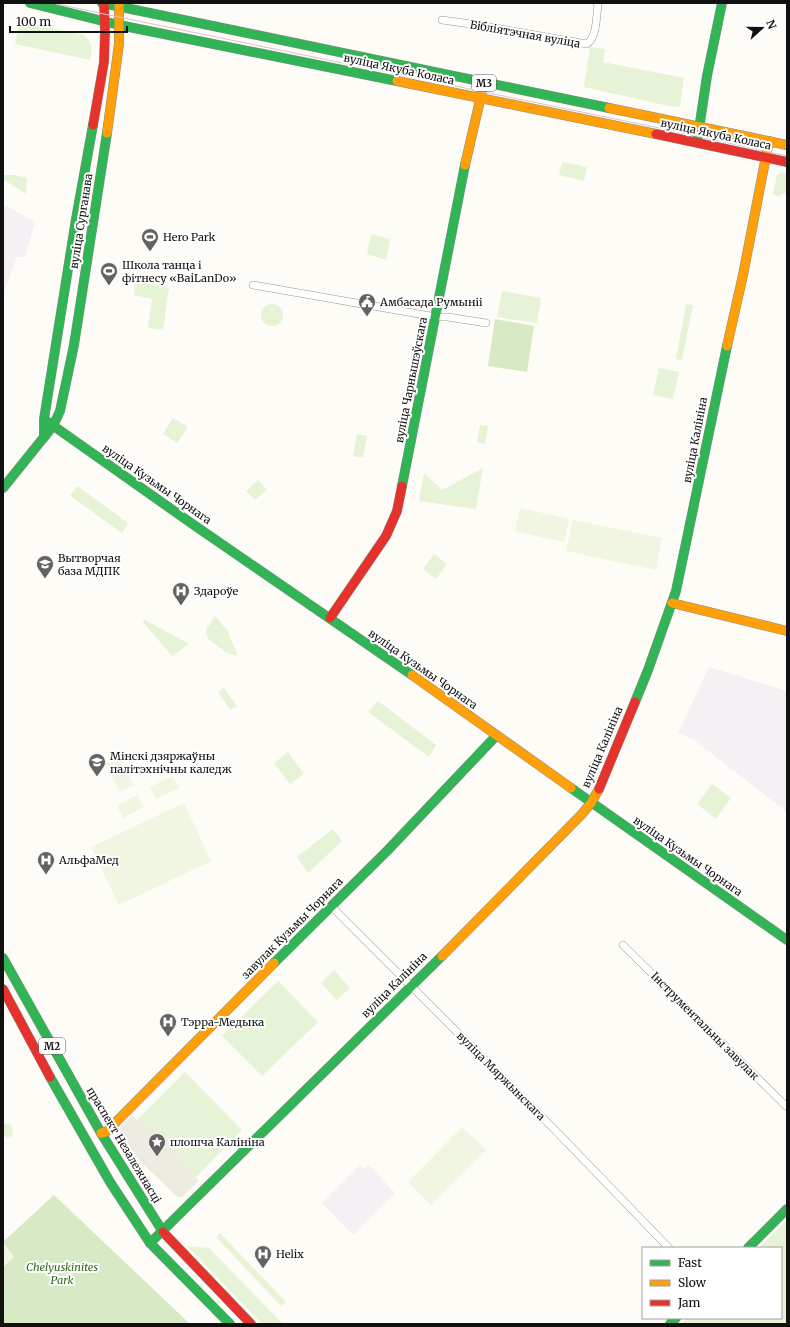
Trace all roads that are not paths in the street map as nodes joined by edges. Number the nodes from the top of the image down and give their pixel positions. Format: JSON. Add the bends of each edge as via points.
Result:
{"nodes":[{"id":1,"x":30,"y":3,"type":"edge"},
{"id":2,"x":103,"y":3,"type":"edge"},
{"id":3,"x":597,"y":3,"type":"edge"},
{"id":4,"x":722,"y":3,"type":"edge"},
{"id":5,"x":119,"y":5,"type":"edge"},
{"id":6,"x":442,"y":20,"type":"dead end"},
{"id":7,"x":104,"y":21,"type":"junction"},
{"id":8,"x":120,"y":25,"type":"junction"},
{"id":9,"x":484,"y":83,"type":"junction"},
{"id":10,"x":481,"y":98,"type":"junction"},
{"id":11,"x":699,"y":126,"type":"junction"},
{"id":12,"x":697,"y":142,"type":"junction"},
{"id":13,"x":770,"y":142,"type":"junction"},
{"id":14,"x":787,"y":145,"type":"edge"},
{"id":15,"x":766,"y":158,"type":"junction"},
{"id":16,"x":787,"y":162,"type":"edge"},
{"id":17,"x":253,"y":285,"type":"dead end"},
{"id":18,"x":436,"y":317,"type":"junction"},
{"id":19,"x":486,"y":323,"type":"dead end"},
{"id":20,"x":44,"y":419,"type":"junction"},
{"id":21,"x":54,"y":426,"type":"junction"},
{"id":22,"x":44,"y":437,"type":"junction"},
{"id":23,"x":3,"y":488,"type":"edge"},
{"id":24,"x":672,"y":603,"type":"junction"},
{"id":25,"x":330,"y":618,"type":"junction"},
{"id":26,"x":787,"y":631,"type":"edge"},
{"id":27,"x":496,"y":736,"type":"junction"},
{"id":28,"x":591,"y":803,"type":"junction"},
{"id":29,"x":331,"y":906,"type":"junction"},
{"id":30,"x":787,"y":940,"type":"edge"},
{"id":31,"x":623,"y":945,"type":"dead end"},
{"id":32,"x":3,"y":958,"type":"edge"},
{"id":33,"x":411,"y":986,"type":"junction"},
{"id":34,"x":3,"y":989,"type":"edge"},
{"id":35,"x":787,"y":1107,"type":"edge"},
{"id":36,"x":101,"y":1133,"type":"junction"},
{"id":37,"x":787,"y":1209,"type":"edge"},
{"id":38,"x":162,"y":1231,"type":"junction"},
{"id":39,"x":150,"y":1243,"type":"junction"},
{"id":40,"x":667,"y":1247,"type":"edge"},
{"id":41,"x":749,"y":1247,"type":"edge"},
{"id":42,"x":230,"y":1324,"type":"edge"},
{"id":43,"x":251,"y":1324,"type":"edge"}],
"edges":[{"from":1,"to":7,"type":"main road","name":"вуліца Якуба Коласа","number":"М3"},
{"from":2,"to":5,"type":"main road","name":"вуліца Якуба Коласа","number":"М3"},
{"from":2,"to":7,"type":"main road","name":"вуліца Сурганава"},
{"from":3,"to":6,"type":"street","name":"Бібліятэчная вуліца","via":[[594,37],[587,44]]},
{"from":4,"to":11,"type":"main road"},
{"from":5,"to":8,"type":"main road","name":"вуліца Сурганава"},
{"from":5,"to":9,"type":"main road","name":"вуліца Якуба Коласа","number":"М3"},
{"from":7,"to":8,"type":"main road","name":"вуліца Якуба Коласа","number":"М3"},
{"from":7,"to":20,"type":"main road","name":"вуліца Сурганава","via":[[104,62]]},
{"from":8,"to":10,"type":"main road","name":"вуліца Якуба Коласа","number":"М3"},
{"from":8,"to":21,"type":"main road","name":"вуліца Сурганава","via":[[108,124],[74,345],[60,411]]},
{"from":9,"to":10,"type":"main road","name":"вуліца Чарнышэўскага"},
{"from":9,"to":11,"type":"main road","name":"вуліца Якуба Коласа","number":"М3"},
{"from":10,"to":12,"type":"main road","name":"вуліца Якуба Коласа","number":"М3"},
{"from":10,"to":18,"type":"main road","name":"вуліца Чарнышэўскага"},
{"from":11,"to":12,"type":"main road"},
{"from":11,"to":13,"type":"main road","name":"вуліца Якуба Коласа","number":"М3"},
{"from":12,"to":15,"type":"main road","name":"вуліца Якуба Коласа","number":"М3"},
{"from":13,"to":14,"type":"main road","name":"вуліца Якуба Коласа","number":"М3"},
{"from":13,"to":15,"type":"main road","name":"вуліца Калініна"},
{"from":15,"to":16,"type":"main road","name":"вуліца Якуба Коласа","number":"М3"},
{"from":15,"to":24,"type":"main road","name":"вуліца Калініна"},
{"from":17,"to":18,"type":"street"},
{"from":18,"to":19,"type":"street"},
{"from":18,"to":25,"type":"main road","name":"вуліца Чарнышэўскага","via":[[397,511],[386,536]]},
{"from":20,"to":21,"type":"main road","name":"вуліца Кузьмы Чорнага"},
{"from":20,"to":22,"type":"main road","name":"вуліца Сурганава"},
{"from":21,"to":22,"type":"main road","name":"вуліца Сурганава"},
{"from":21,"to":25,"type":"main road","name":"вуліца Кузьмы Чорнага"},
{"from":22,"to":23,"type":"main road","name":"вуліца Сурганава"},
{"from":24,"to":26,"type":"main road"},
{"from":24,"to":28,"type":"main road","name":"вуліца Калініна","via":[[648,670]]},
{"from":25,"to":27,"type":"main road","name":"вуліца Кузьмы Чорнага"},
{"from":27,"to":28,"type":"main road","name":"вуліца Кузьмы Чорнага"},
{"from":27,"to":29,"type":"main road","name":"завулак Кузьмы Чорнага"},
{"from":28,"to":30,"type":"main road","name":"вуліца Кузьмы Чорнага"},
{"from":28,"to":33,"type":"main road","name":"вуліца Калініна"},
{"from":29,"to":33,"type":"street","name":"вуліца Мяржынскага"},
{"from":29,"to":36,"type":"main road","name":"завулак Кузьмы Чорнага","via":[[106,1132]]},
{"from":31,"to":35,"type":"street","name":"Інструментальны завулак"},
{"from":32,"to":36,"type":"main road","name":"праспект Незалежнасці","number":"М2"},
{"from":33,"to":38,"type":"main road","name":"вуліца Калініна"},
{"from":33,"to":40,"type":"street","name":"вуліца Мяржынскага"},
{"from":34,"to":39,"type":"main road","number":"М2","via":[[89,1146]]},
{"from":36,"to":38,"type":"main road","name":"праспект Незалежнасці","number":"М2"},
{"from":37,"to":41,"type":"main road"},
{"from":38,"to":39,"type":"main road","name":"вуліца Калініна"},
{"from":38,"to":43,"type":"main road","name":"праспект Незалежнасці","number":"М2"},
{"from":39,"to":42,"type":"main road","number":"М2"}]}
